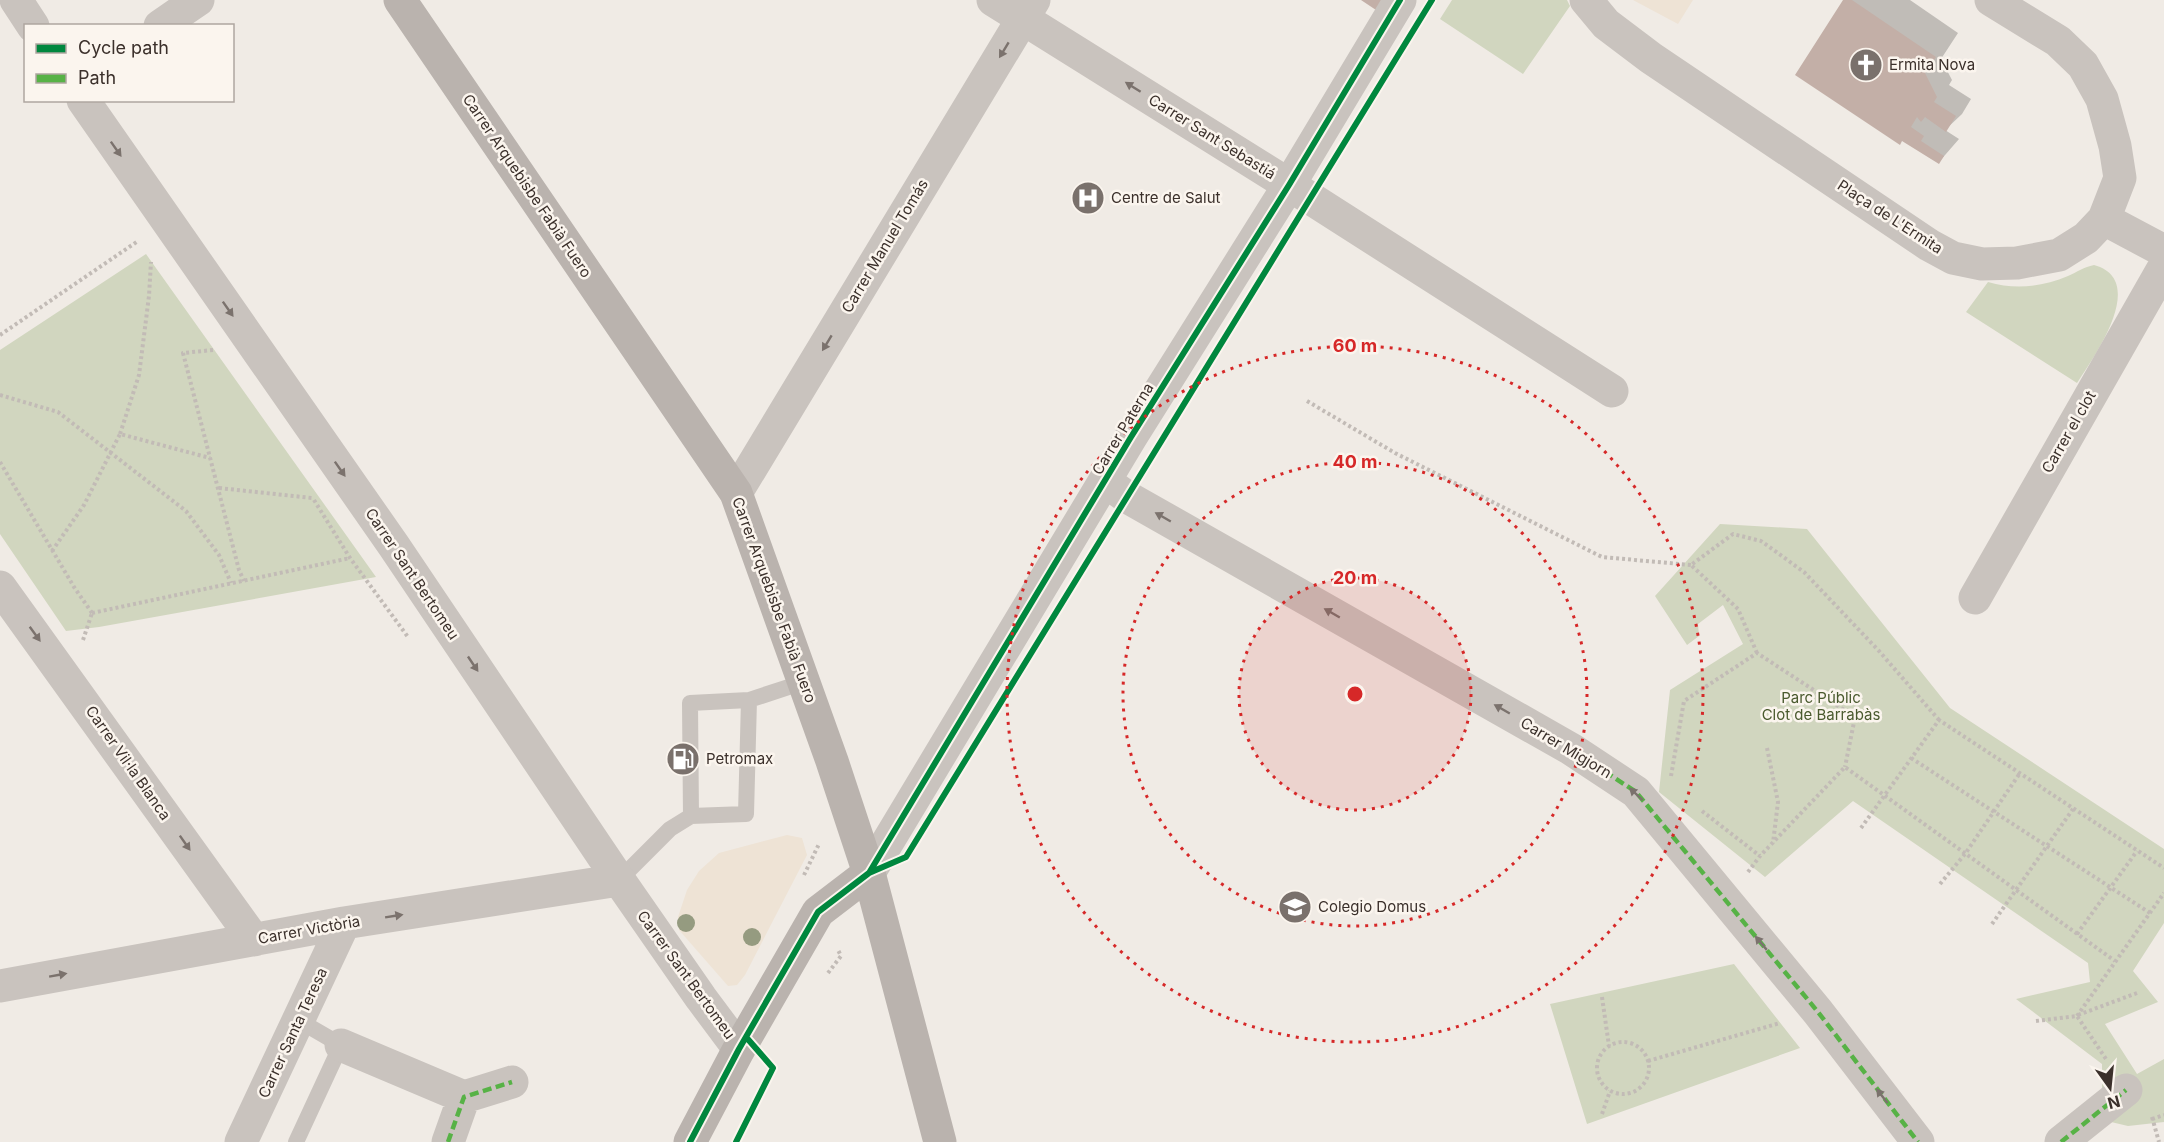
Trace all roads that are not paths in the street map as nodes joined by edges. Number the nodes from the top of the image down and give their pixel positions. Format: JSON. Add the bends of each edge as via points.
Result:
{"nodes":[{"id":1,"x":16,"y":0,"type":"edge"},
{"id":2,"x":198,"y":0,"type":"edge"},
{"id":3,"x":400,"y":0,"type":"edge"},
{"id":4,"x":993,"y":0,"type":"edge"},
{"id":5,"x":1400,"y":0,"type":"edge"},
{"id":6,"x":1586,"y":0,"type":"edge"},
{"id":7,"x":1991,"y":0,"type":"edge"},
{"id":8,"x":1028,"y":9,"type":"edge"},
{"id":9,"x":32,"y":24,"type":"edge"},
{"id":10,"x":163,"y":24,"type":"edge"},
{"id":11,"x":84,"y":102,"type":"edge"},
{"id":12,"x":1289,"y":185,"type":"junction"},
{"id":13,"x":2104,"y":219,"type":"junction"},
{"id":14,"x":2164,"y":251,"type":"edge"},
{"id":15,"x":2164,"y":267,"type":"edge"},
{"id":16,"x":1612,"y":391,"type":"dead end"},
{"id":17,"x":1105,"y":481,"type":"junction"},
{"id":18,"x":736,"y":493,"type":"junction"},
{"id":19,"x":0,"y":586,"type":"edge"},
{"id":20,"x":1975,"y":598,"type":"dead end"},
{"id":21,"x":804,"y":682,"type":"junction"},
{"id":22,"x":749,"y":700,"type":"junction"},
{"id":23,"x":691,"y":816,"type":"junction"},
{"id":24,"x":869,"y":873,"type":"junction"},
{"id":25,"x":619,"y":880,"type":"junction"},
{"id":26,"x":344,"y":923,"type":"junction"},
{"id":27,"x":254,"y":940,"type":"junction"},
{"id":28,"x":0,"y":986,"type":"edge"},
{"id":29,"x":298,"y":1020,"type":"junction"},
{"id":30,"x":341,"y":1045,"type":"junction"},
{"id":31,"x":739,"y":1049,"type":"junction"},
{"id":32,"x":512,"y":1082,"type":"dead end"},
{"id":33,"x":2126,"y":1090,"type":"road end"},
{"id":34,"x":464,"y":1096,"type":"junction"},
{"id":35,"x":242,"y":1142,"type":"edge"},
{"id":36,"x":296,"y":1142,"type":"edge"},
{"id":37,"x":448,"y":1142,"type":"edge"},
{"id":38,"x":690,"y":1142,"type":"edge"},
{"id":39,"x":940,"y":1142,"type":"edge"},
{"id":40,"x":1918,"y":1142,"type":"edge"},
{"id":41,"x":2061,"y":1142,"type":"edge"}],
"edges":[{"from":1,"to":9,"type":"street"},
{"from":2,"to":10,"type":"street"},
{"from":3,"to":18,"type":"street","name":"Carrer Arquebisbe Fabià Fuero"},
{"from":4,"to":8,"type":"street","name":"Carrer Sant Sebastiá"},
{"from":5,"to":12,"type":"street","name":"Carrer Paterna"},
{"from":6,"to":13,"type":"street","name":"Plaça de L'Ermita","via":[[1606,24],[1651,58],[1953,258],[1982,264],[2017,263],[2059,255],[2086,238]]},
{"from":7,"to":13,"type":"street","name":"Plaça de L'Ermita","via":[[2058,40],[2083,65],[2102,99],[2120,178]]},
{"from":12,"to":8,"type":"street","name":"Carrer Sant Sebastiá","one_way":true},
{"from":8,"to":18,"type":"street","name":"Carrer Manuel Tomás","one_way":true},
{"from":11,"to":25,"type":"street","name":"Carrer Sant Bertomeu","one_way":true,"via":[[394,546]]},
{"from":12,"to":16,"type":"street","name":"Carrer Sant Sebastiá"},
{"from":12,"to":17,"type":"street","name":"Carrer Paterna"},
{"from":13,"to":14,"type":"street"},
{"from":15,"to":20,"type":"street","name":"Carrer el clot"},
{"from":17,"to":24,"type":"street","name":"Carrer Paterna"},
{"from":40,"to":17,"type":"street","name":"Carrer Migjorn","one_way":true,"via":[[1818,1012],[1636,792],[1571,749]]},
{"from":18,"to":21,"type":"street","name":"Carrer Arquebisbe Fabià Fuero"},
{"from":19,"to":27,"type":"street","name":"Carrer Vil·la Blanca","one_way":true},
{"from":21,"to":22,"type":"lane"},
{"from":21,"to":24,"type":"street","name":"Carrer Arquebisbe Fabià Fuero"},
{"from":22,"to":23,"type":"lane","via":[[746,814]]},
{"from":22,"to":23,"type":"lane","via":[[690,703]]},
{"from":23,"to":25,"type":"lane","via":[[670,829]]},
{"from":24,"to":31,"type":"street","via":[[818,912]]},
{"from":24,"to":39,"type":"street","name":"Carrer Arquebisbe Fabià Fuero"},
{"from":26,"to":25,"type":"street","name":"Carrer Victòria","one_way":true},
{"from":25,"to":31,"type":"street","name":"Carrer Sant Bertomeu"},
{"from":26,"to":27,"type":"street","name":"Carrer Victòria"},
{"from":26,"to":29,"type":"street","name":"Carrer Santa Teresa"},
{"from":28,"to":27,"type":"street","name":"Carrer Victòria","one_way":true},
{"from":29,"to":30,"type":"lane"},
{"from":29,"to":35,"type":"street","name":"Carrer Santa Teresa"},
{"from":30,"to":34,"type":"street"},
{"from":30,"to":36,"type":"lane"},
{"from":31,"to":38,"type":"street"},
{"from":32,"to":34,"type":"street"},
{"from":33,"to":41,"type":"street"},
{"from":34,"to":37,"type":"street"}]}
